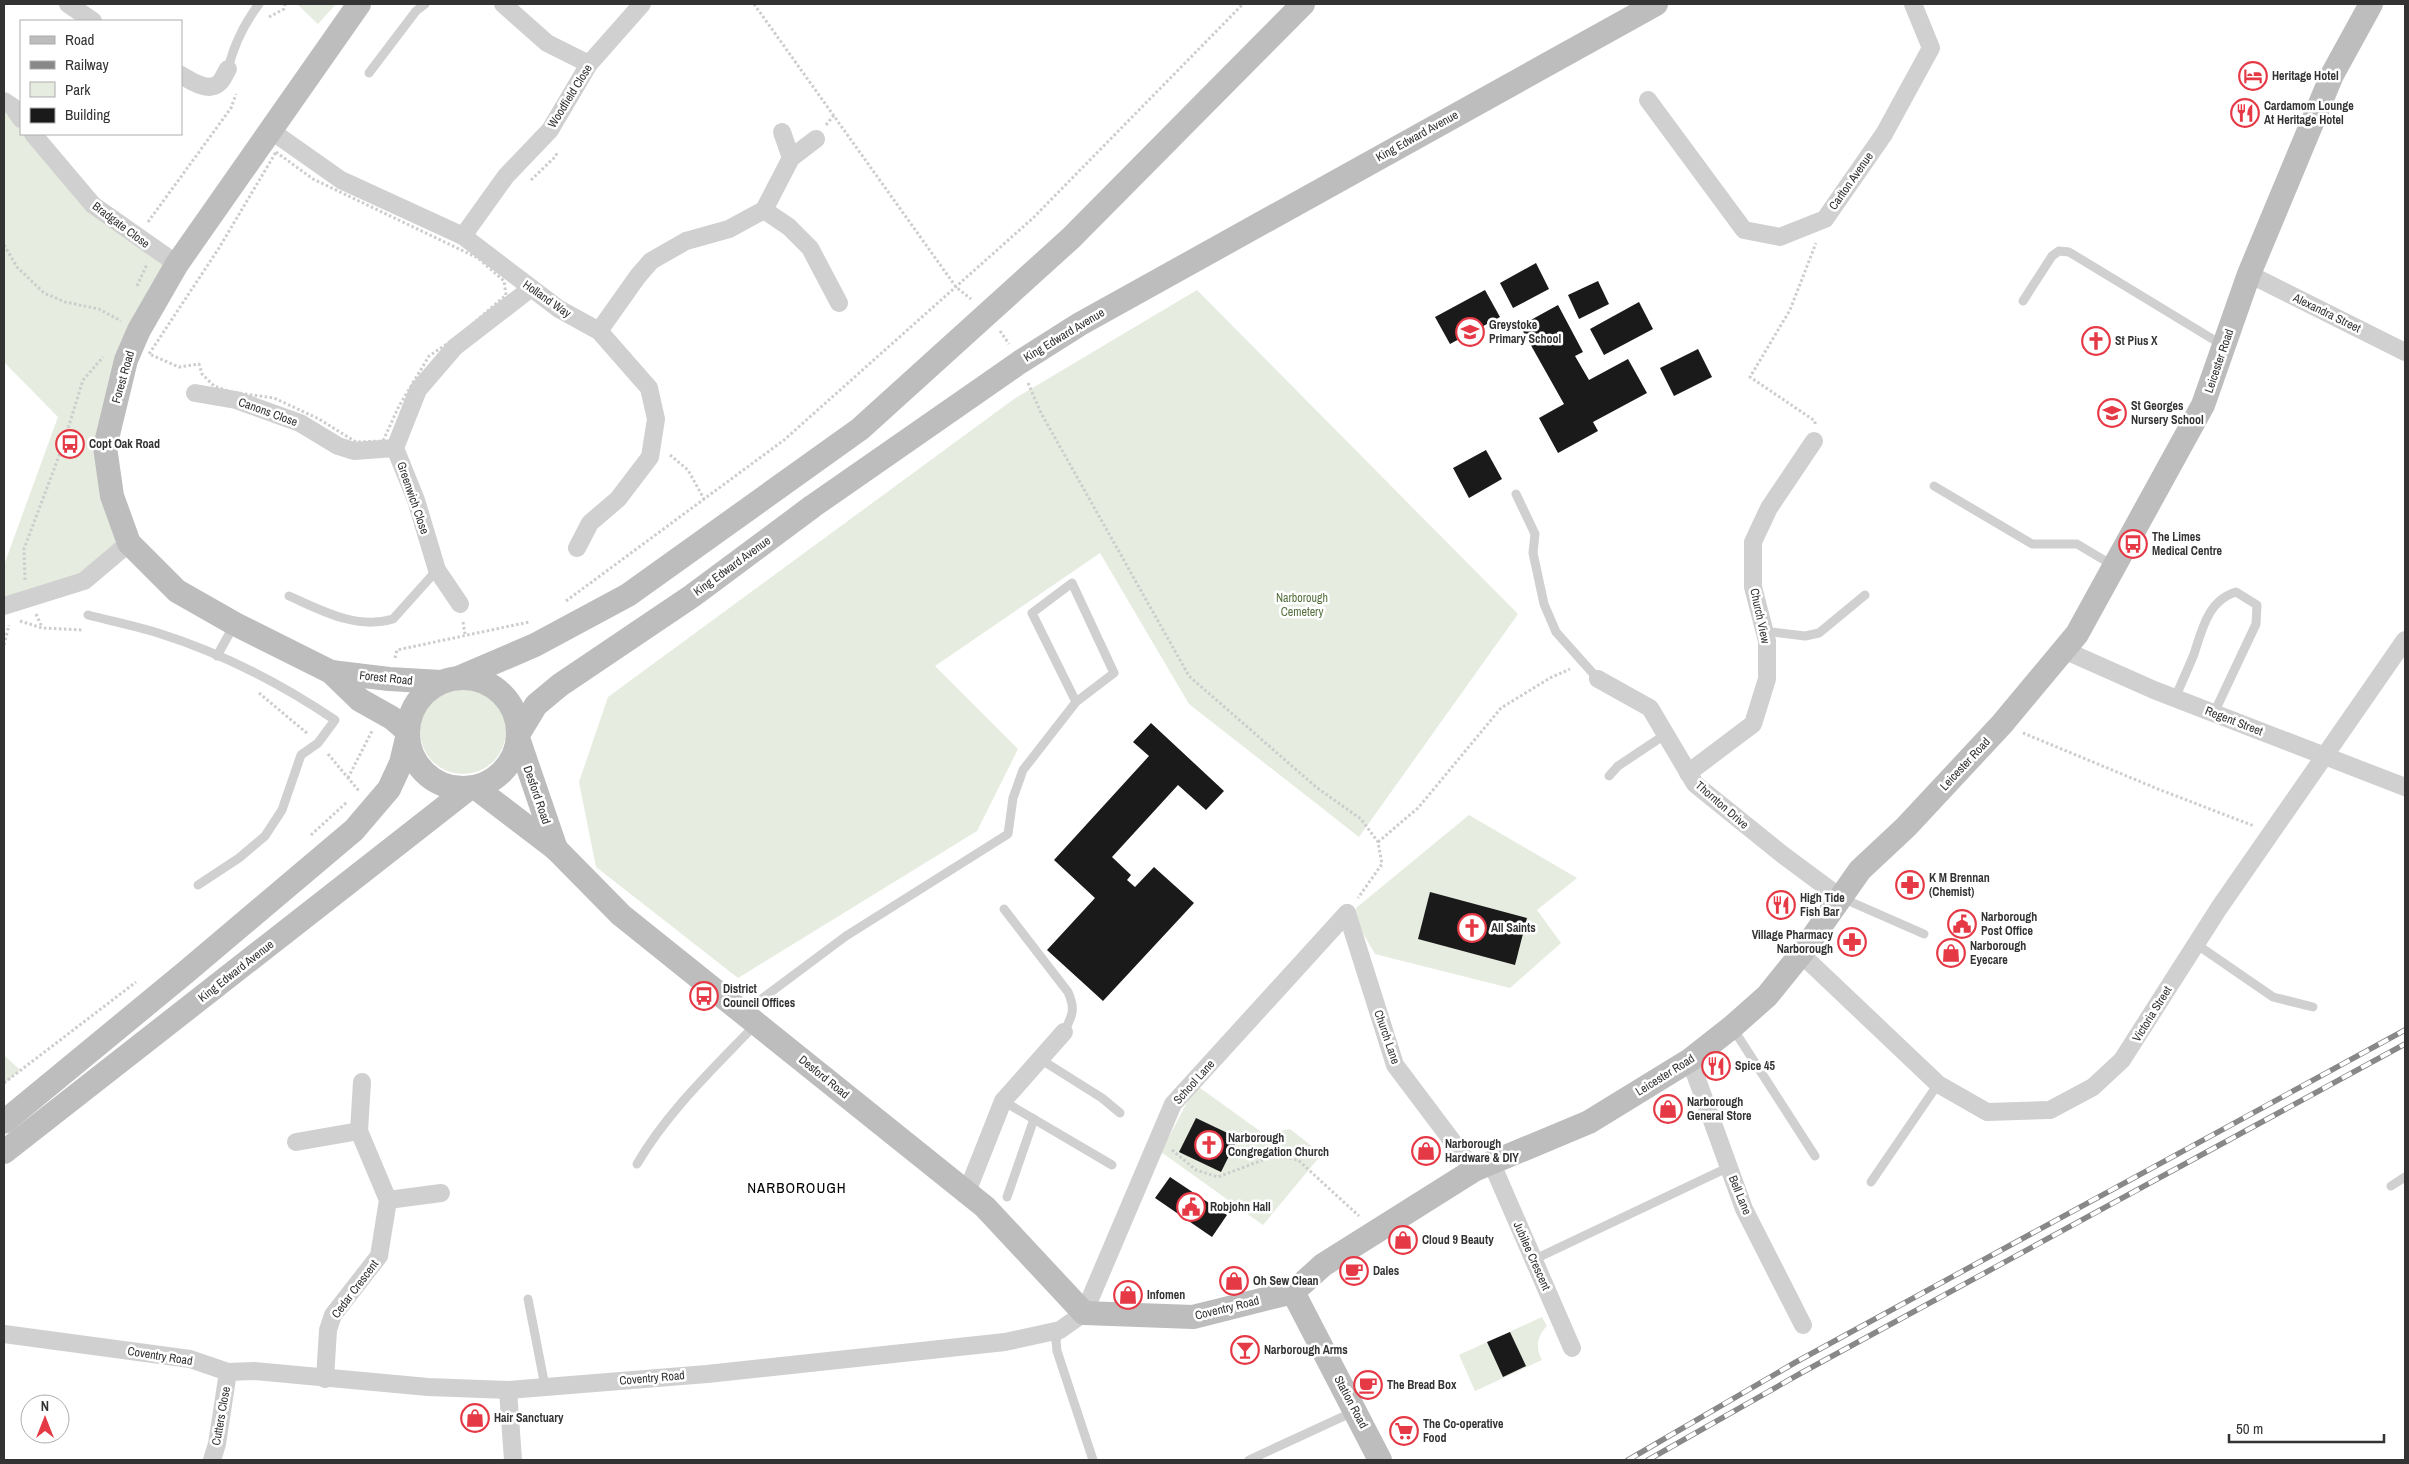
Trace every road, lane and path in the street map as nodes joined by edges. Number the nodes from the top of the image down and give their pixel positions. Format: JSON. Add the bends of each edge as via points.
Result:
{"nodes":[{"id":1,"x":68,"y":4,"type":"edge"},
{"id":2,"x":259,"y":4,"type":"edge"},
{"id":3,"x":285,"y":4,"type":"edge"},
{"id":4,"x":359,"y":4,"type":"edge"},
{"id":5,"x":425,"y":4,"type":"edge"},
{"id":6,"x":503,"y":4,"type":"edge"},
{"id":7,"x":642,"y":4,"type":"edge"},
{"id":8,"x":754,"y":4,"type":"edge"},
{"id":9,"x":1243,"y":4,"type":"edge"},
{"id":10,"x":1303,"y":4,"type":"edge"},
{"id":11,"x":1656,"y":4,"type":"edge"},
{"id":12,"x":1913,"y":4,"type":"edge"},
{"id":13,"x":2371,"y":4,"type":"edge"},
{"id":14,"x":92,"y":20,"type":"edge"},
{"id":15,"x":261,"y":22,"type":"dead end"},
{"id":16,"x":589,"y":64,"type":"junction"},
{"id":17,"x":228,"y":69,"type":"joint"},
{"id":18,"x":369,"y":73,"type":"dead end"},
{"id":19,"x":182,"y":75,"type":"edge"},
{"id":20,"x":237,"y":92,"type":"dead end"},
{"id":21,"x":1648,"y":100,"type":"dead end"},
{"id":22,"x":4,"y":101,"type":"edge"},
{"id":23,"x":20,"y":117,"type":"edge"},
{"id":24,"x":270,"y":130,"type":"junction"},
{"id":25,"x":782,"y":132,"type":"dead end"},
{"id":26,"x":39,"y":136,"type":"edge"},
{"id":27,"x":816,"y":138,"type":"dead end"},
{"id":28,"x":559,"y":147,"type":"dead end"},
{"id":29,"x":791,"y":158,"type":"junction"},
{"id":30,"x":526,"y":184,"type":"dead end"},
{"id":31,"x":764,"y":210,"type":"junction"},
{"id":32,"x":1825,"y":219,"type":"junction"},
{"id":33,"x":463,"y":236,"type":"junction"},
{"id":34,"x":138,"y":238,"type":"junction"},
{"id":35,"x":4,"y":245,"type":"edge"},
{"id":36,"x":149,"y":261,"type":"dead end"},
{"id":37,"x":177,"y":264,"type":"junction"},
{"id":38,"x":2249,"y":274,"type":"junction"},
{"id":39,"x":956,"y":286,"type":"junction"},
{"id":40,"x":136,"y":287,"type":"dead end"},
{"id":41,"x":530,"y":289,"type":"junction"},
{"id":42,"x":2022,"y":301,"type":"dead end"},
{"id":43,"x":839,"y":303,"type":"dead end"},
{"id":44,"x":123,"y":312,"type":"dead end"},
{"id":45,"x":989,"y":314,"type":"junction"},
{"id":46,"x":125,"y":326,"type":"junction"},
{"id":47,"x":599,"y":331,"type":"junction"},
{"id":48,"x":2224,"y":346,"type":"junction"},
{"id":49,"x":2405,"y":352,"type":"edge"},
{"id":50,"x":105,"y":353,"type":"dead end"},
{"id":51,"x":149,"y":354,"type":"joint"},
{"id":52,"x":1020,"y":362,"type":"junction"},
{"id":53,"x":195,"y":393,"type":"dead end"},
{"id":54,"x":1814,"y":441,"type":"joint"},
{"id":55,"x":395,"y":448,"type":"junction"},
{"id":56,"x":669,"y":454,"type":"dead end"},
{"id":57,"x":1934,"y":486,"type":"dead end"},
{"id":58,"x":1516,"y":494,"type":"dead end"},
{"id":59,"x":704,"y":499,"type":"junction"},
{"id":60,"x":129,"y":543,"type":"junction"},
{"id":61,"x":577,"y":548,"type":"dead end"},
{"id":62,"x":2115,"y":566,"type":"junction"},
{"id":63,"x":437,"y":570,"type":"junction"},
{"id":64,"x":1865,"y":595,"type":"dead end"},
{"id":65,"x":289,"y":596,"type":"dead end"},
{"id":66,"x":29,"y":599,"type":"junction"},
{"id":67,"x":460,"y":604,"type":"dead end"},
{"id":68,"x":558,"y":607,"type":"dead end"},
{"id":69,"x":7,"y":612,"type":"edge"},
{"id":70,"x":88,"y":615,"type":"dead end"},
{"id":71,"x":18,"y":620,"type":"dead end"},
{"id":72,"x":533,"y":621,"type":"dead end"},
{"id":73,"x":234,"y":624,"type":"junction"},
{"id":74,"x":42,"y":628,"type":"junction"},
{"id":75,"x":91,"y":631,"type":"dead end"},
{"id":76,"x":1764,"y":631,"type":"junction"},
{"id":77,"x":2405,"y":640,"type":"edge"},
{"id":78,"x":4,"y":645,"type":"edge"},
{"id":79,"x":2064,"y":650,"type":"junction"},
{"id":80,"x":217,"y":656,"type":"junction"},
{"id":81,"x":331,"y":672,"type":"junction"},
{"id":82,"x":389,"y":679,"type":"junction"},
{"id":83,"x":1598,"y":679,"type":"junction"},
{"id":84,"x":449,"y":680,"type":"junction"},
{"id":85,"x":256,"y":690,"type":"dead end"},
{"id":86,"x":2175,"y":698,"type":"junction"},
{"id":87,"x":1076,"y":702,"type":"junction"},
{"id":88,"x":2214,"y":713,"type":"junction"},
{"id":89,"x":2002,"y":724,"type":"junction"},
{"id":90,"x":1666,"y":734,"type":"junction"},
{"id":91,"x":407,"y":735,"type":"junction"},
{"id":92,"x":519,"y":737,"type":"junction"},
{"id":93,"x":318,"y":743,"type":"junction"},
{"id":94,"x":2326,"y":757,"type":"junction"},
{"id":95,"x":1688,"y":773,"type":"junction"},
{"id":96,"x":1609,"y":776,"type":"dead end"},
{"id":97,"x":472,"y":788,"type":"junction"},
{"id":98,"x":2405,"y":788,"type":"edge"},
{"id":99,"x":2272,"y":832,"type":"junction"},
{"id":100,"x":307,"y":840,"type":"dead end"},
{"id":101,"x":1378,"y":842,"type":"junction"},
{"id":102,"x":556,"y":849,"type":"junction"},
{"id":103,"x":198,"y":885,"type":"dead end"},
{"id":104,"x":1841,"y":898,"type":"junction"},
{"id":105,"x":1004,"y":909,"type":"dead end"},
{"id":106,"x":1348,"y":913,"type":"junction"},
{"id":107,"x":1924,"y":934,"type":"dead end"},
{"id":108,"x":2196,"y":944,"type":"junction"},
{"id":109,"x":1801,"y":954,"type":"junction"},
{"id":110,"x":138,"y":980,"type":"dead end"},
{"id":111,"x":2313,"y":1007,"type":"dead end"},
{"id":112,"x":750,"y":1018,"type":"junction"},
{"id":113,"x":1732,"y":1027,"type":"junction"},
{"id":114,"x":1064,"y":1032,"type":"joint"},
{"id":115,"x":1040,"y":1059,"type":"junction"},
{"id":116,"x":1690,"y":1060,"type":"junction"},
{"id":117,"x":362,"y":1082,"type":"dead end"},
{"id":118,"x":4,"y":1083,"type":"edge"},
{"id":119,"x":1938,"y":1084,"type":"junction"},
{"id":120,"x":1003,"y":1101,"type":"junction"},
{"id":121,"x":1120,"y":1113,"type":"dead end"},
{"id":122,"x":1034,"y":1119,"type":"junction"},
{"id":123,"x":4,"y":1122,"type":"edge"},
{"id":124,"x":359,"y":1130,"type":"junction"},
{"id":125,"x":1158,"y":1139,"type":"junction"},
{"id":126,"x":296,"y":1142,"type":"dead end"},
{"id":127,"x":4,"y":1152,"type":"edge"},
{"id":128,"x":1815,"y":1156,"type":"dead end"},
{"id":129,"x":637,"y":1164,"type":"dead end"},
{"id":130,"x":1112,"y":1165,"type":"dead end"},
{"id":131,"x":1483,"y":1167,"type":"junction"},
{"id":132,"x":1729,"y":1167,"type":"junction"},
{"id":133,"x":2405,"y":1177,"type":"edge"},
{"id":134,"x":1871,"y":1182,"type":"dead end"},
{"id":135,"x":2391,"y":1186,"type":"dead end"},
{"id":136,"x":967,"y":1192,"type":"junction"},
{"id":137,"x":441,"y":1193,"type":"dead end"},
{"id":138,"x":1007,"y":1197,"type":"dead end"},
{"id":139,"x":388,"y":1200,"type":"junction"},
{"id":140,"x":1375,"y":1231,"type":"junction"},
{"id":141,"x":1534,"y":1260,"type":"junction"},
{"id":142,"x":1293,"y":1292,"type":"junction"},
{"id":143,"x":528,"y":1299,"type":"dead end"},
{"id":144,"x":1084,"y":1313,"type":"junction"},
{"id":145,"x":1803,"y":1325,"type":"dead end"},
{"id":146,"x":1060,"y":1330,"type":"junction"},
{"id":147,"x":4,"y":1334,"type":"edge"},
{"id":148,"x":1572,"y":1348,"type":"dead end"},
{"id":149,"x":228,"y":1372,"type":"junction"},
{"id":150,"x":325,"y":1379,"type":"junction"},
{"id":151,"x":545,"y":1386,"type":"junction"},
{"id":152,"x":508,"y":1390,"type":"junction"},
{"id":153,"x":1356,"y":1411,"type":"junction"},
{"id":154,"x":1261,"y":1458,"type":"edge"},
{"id":155,"x":212,"y":1460,"type":"edge"},
{"id":156,"x":512,"y":1460,"type":"edge"},
{"id":157,"x":1093,"y":1460,"type":"edge"},
{"id":158,"x":1250,"y":1460,"type":"edge"},
{"id":159,"x":1380,"y":1460,"type":"edge"}],
"edges":[{"from":1,"to":14,"type":"street"},
{"from":2,"to":17,"type":"lane","via":[[246,20]]},
{"from":3,"to":15,"type":"path","via":[[284,9]]},
{"from":4,"to":24,"type":"street","name":"Forest Road"},
{"from":5,"to":18,"type":"lane","via":[[416,11]]},
{"from":6,"to":16,"type":"street","via":[[548,43]]},
{"from":7,"to":16,"type":"street","name":"Woodfield Close"},
{"from":8,"to":39,"type":"path"},
{"from":9,"to":39,"type":"path","via":[[1033,218]]},
{"from":10,"to":45,"type":"street","via":[[1071,238]]},
{"from":11,"to":52,"type":"street","name":"King Edward Avenue","via":[[1080,324]]},
{"from":12,"to":32,"type":"street","name":"Carlton Avenue","via":[[1931,48],[1884,134]]},
{"from":13,"to":38,"type":"street","name":"Leicester Road","via":[[2332,75]]},
{"from":16,"to":33,"type":"street","name":"Woodfield Close","via":[[550,130],[506,176]]},
{"from":17,"to":19,"type":"street","via":[[219,84],[214,86],[205,86]]},
{"from":20,"to":34,"type":"path","via":[[231,108]]},
{"from":21,"to":32,"type":"street","name":"Carlton Avenue","via":[[1744,230],[1780,237]]},
{"from":22,"to":23,"type":"street"},
{"from":24,"to":33,"type":"street","name":"Holland Way","via":[[341,180]]},
{"from":24,"to":37,"type":"street","name":"Forest Road"},
{"from":25,"to":29,"type":"street"},
{"from":26,"to":34,"type":"street","name":"Bradgate Close","via":[[93,205]]},
{"from":27,"to":29,"type":"street"},
{"from":28,"to":30,"type":"path","via":[[556,156]]},
{"from":29,"to":31,"type":"street"},
{"from":31,"to":43,"type":"street","via":[[789,227],[810,248]]},
{"from":31,"to":47,"type":"street","via":[[729,229],[686,241],[651,261]]},
{"from":32,"to":54,"type":"path","via":[[1790,310],[1750,377],[1815,422]]},
{"from":33,"to":41,"type":"street","name":"Holland Way"},
{"from":34,"to":37,"type":"street","name":"Bradgate Close"},
{"from":35,"to":46,"type":"path","via":[[17,267],[44,293],[65,302],[99,309]]},
{"from":36,"to":40,"type":"path"},
{"from":37,"to":46,"type":"street","name":"Forest Road"},
{"from":38,"to":48,"type":"street","name":"Leicester Road"},
{"from":38,"to":49,"type":"street","name":"Alexandra Street"},
{"from":39,"to":45,"type":"path"},
{"from":39,"to":59,"type":"path","via":[[784,440]]},
{"from":41,"to":47,"type":"street","name":"Holland Way"},
{"from":41,"to":55,"type":"street","name":"Greenwich Close","via":[[455,347],[418,390]]},
{"from":42,"to":48,"type":"lane","via":[[2052,256],[2059,251],[2069,252]]},
{"from":44,"to":46,"type":"path"},
{"from":45,"to":52,"type":"path"},
{"from":45,"to":84,"type":"street","via":[[860,429],[628,595],[535,645]]},
{"from":46,"to":60,"type":"street","name":"Forest Road","via":[[126,360],[105,447],[112,496]]},
{"from":47,"to":61,"type":"street","name":"Holland Way","via":[[649,388],[656,419],[650,456],[618,498],[590,523]]},
{"from":48,"to":62,"type":"street","name":"Leicester Road","via":[[2203,405]]},
{"from":50,"to":66,"type":"path","via":[[82,380],[62,448],[24,549]]},
{"from":51,"to":51,"type":"path","via":[[179,367],[199,364],[202,374],[214,386],[231,392],[274,398],[320,419],[356,442],[383,441],[399,406],[429,356],[506,296],[504,281],[478,258],[313,179],[276,152],[220,248]]},
{"from":52,"to":92,"type":"street","name":"King Edward Avenue","via":[[692,596],[560,685],[536,705]]},
{"from":52,"to":101,"type":"path","via":[[1041,412],[1188,676],[1316,787],[1361,819]]},
{"from":53,"to":55,"type":"street","name":"Canons Close","via":[[236,400],[300,423],[338,446],[354,451]]},
{"from":54,"to":76,"type":"street","name":"Church View","via":[[1769,508],[1753,542],[1753,587]]},
{"from":55,"to":63,"type":"street","name":"Greenwich Close","via":[[416,500]]},
{"from":56,"to":59,"type":"path","via":[[688,470]]},
{"from":57,"to":62,"type":"lane","via":[[2032,544],[2078,544]]},
{"from":58,"to":83,"type":"lane","via":[[1535,534],[1533,553],[1544,604],[1556,632]]},
{"from":59,"to":68,"type":"path"},
{"from":60,"to":66,"type":"street","via":[[84,581]]},
{"from":60,"to":73,"type":"street","name":"Forest Road","via":[[177,591]]},
{"from":62,"to":79,"type":"street","name":"Leicester Road","via":[[2078,634]]},
{"from":63,"to":65,"type":"lane","via":[[393,619],[384,622],[342,618]]},
{"from":63,"to":67,"type":"street","name":"Greenwich Close"},
{"from":64,"to":76,"type":"lane","via":[[1819,633],[1805,636]]},
{"from":66,"to":69,"type":"street"},
{"from":66,"to":74,"type":"path"},
{"from":69,"to":78,"type":"path"},
{"from":70,"to":80,"type":"lane","via":[[158,633]]},
{"from":71,"to":74,"type":"path"},
{"from":72,"to":82,"type":"path","via":[[397,650]]},
{"from":73,"to":80,"type":"lane"},
{"from":73,"to":81,"type":"street","name":"Forest Road"},
{"from":74,"to":75,"type":"path"},
{"from":76,"to":95,"type":"street","name":"Church View","via":[[1767,679],[1753,724]]},
{"from":77,"to":94,"type":"street","name":"Victoria Street"},
{"from":79,"to":86,"type":"street","name":"Regent Street"},
{"from":79,"to":89,"type":"street","name":"Leicester Road"},
{"from":80,"to":93,"type":"lane","via":[[279,684],[335,720]]},
{"from":81,"to":82,"type":"street","name":"Forest Road"},
{"from":81,"to":91,"type":"street","name":"Forest Road","via":[[360,700],[392,718]]},
{"from":82,"to":84,"type":"street","name":"Forest Road"},
{"from":83,"to":90,"type":"street","name":"Thornton Drive","via":[[1650,708]]},
{"from":83,"to":101,"type":"path","via":[[1575,666],[1501,708],[1418,808]]},
{"from":84,"to":91,"type":"street","via":[[427,691],[417,702],[410,716]]},
{"from":84,"to":92,"type":"street","via":[[476,679],[493,686],[507,699],[516,715]]},
{"from":85,"to":93,"type":"path"},
{"from":86,"to":88,"type":"street","name":"Regent Street"},
{"from":86,"to":88,"type":"lane","via":[[2213,607],[2226,595],[2236,592],[2257,605],[2258,614]]},
{"from":87,"to":87,"type":"lane","via":[[1032,613],[1072,583],[1114,673]]},
{"from":87,"to":112,"type":"lane","via":[[1023,770],[1013,798],[1008,834],[846,936]]},
{"from":88,"to":94,"type":"street","name":"Regent Street"},
{"from":89,"to":99,"type":"path"},
{"from":89,"to":104,"type":"street","name":"Leicester Road","via":[[1906,827],[1860,870]]},
{"from":90,"to":95,"type":"street","name":"Thornton Drive"},
{"from":90,"to":96,"type":"lane","via":[[1618,766]]},
{"from":91,"to":97,"type":"street","via":[[412,755],[434,782],[451,788]]},
{"from":91,"to":123,"type":"street","via":[[401,762],[389,789],[354,830]]},
{"from":92,"to":97,"type":"street","name":"King Edward Avenue","via":[[514,757],[504,771],[492,782]]},
{"from":92,"to":102,"type":"street","name":"Desford Road"},
{"from":93,"to":100,"type":"path","via":[[359,790]]},
{"from":93,"to":103,"type":"lane","via":[[301,755],[282,810],[265,836]]},
{"from":94,"to":98,"type":"street","name":"Regent Street"},
{"from":94,"to":99,"type":"street","name":"Victoria Street"},
{"from":95,"to":104,"type":"street","name":"Thornton Drive","via":[[1695,784],[1722,807]]},
{"from":97,"to":102,"type":"street","name":"Desford Road"},
{"from":97,"to":127,"type":"street","name":"King Edward Avenue"},
{"from":99,"to":108,"type":"street","name":"Victoria Street"},
{"from":101,"to":106,"type":"path","via":[[1382,864]]},
{"from":102,"to":112,"type":"street","name":"Desford Road","via":[[621,915]]},
{"from":104,"to":107,"type":"lane"},
{"from":104,"to":109,"type":"street","name":"Leicester Road"},
{"from":105,"to":114,"type":"lane","via":[[1068,992],[1073,1003],[1072,1015]]},
{"from":106,"to":125,"type":"street","name":"School Lane","via":[[1173,1104]]},
{"from":106,"to":131,"type":"street","name":"Church Lane","via":[[1395,1066]]},
{"from":108,"to":111,"type":"lane","via":[[2273,997]]},
{"from":108,"to":119,"type":"street","name":"Victoria Street","via":[[2122,1060],[2093,1088],[2050,1110],[1987,1112]]},
{"from":109,"to":113,"type":"street","name":"Leicester Road","via":[[1767,996]]},
{"from":109,"to":119,"type":"street","name":"Victoria Street"},
{"from":110,"to":118,"type":"path"},
{"from":112,"to":129,"type":"lane","via":[[676,1109]]},
{"from":112,"to":136,"type":"street","name":"Desford Road"},
{"from":113,"to":116,"type":"street","name":"Leicester Road"},
{"from":113,"to":128,"type":"lane"},
{"from":114,"to":115,"type":"street"},
{"from":115,"to":120,"type":"street"},
{"from":115,"to":121,"type":"lane"},
{"from":116,"to":131,"type":"street","name":"Leicester Road","via":[[1589,1122]]},
{"from":116,"to":132,"type":"street","name":"Bell Lane"},
{"from":117,"to":124,"type":"street"},
{"from":119,"to":134,"type":"lane"},
{"from":120,"to":122,"type":"lane"},
{"from":120,"to":136,"type":"street"},
{"from":122,"to":130,"type":"lane"},
{"from":122,"to":138,"type":"lane"},
{"from":124,"to":126,"type":"street"},
{"from":124,"to":139,"type":"street"},
{"from":125,"to":140,"type":"path","via":[[1196,1170],[1218,1177],[1276,1155],[1298,1160]]},
{"from":125,"to":144,"type":"street","name":"School Lane"},
{"from":131,"to":140,"type":"street","name":"Leicester Road"},
{"from":131,"to":141,"type":"street","name":"Jubilee Crescent"},
{"from":132,"to":141,"type":"lane"},
{"from":132,"to":145,"type":"street","name":"Bell Lane","via":[[1744,1209]]},
{"from":133,"to":135,"type":"lane"},
{"from":136,"to":144,"type":"street","name":"Desford Road","via":[[985,1207]]},
{"from":137,"to":139,"type":"street"},
{"from":139,"to":150,"type":"street","name":"Cedar Crescent","via":[[380,1256],[333,1315],[328,1330]]},
{"from":140,"to":142,"type":"street","name":"Leicester Road","via":[[1323,1265]]},
{"from":141,"to":148,"type":"street","name":"Jubilee Crescent"},
{"from":142,"to":144,"type":"street","name":"Coventry Road","via":[[1193,1317]]},
{"from":142,"to":153,"type":"street","name":"Station Road"},
{"from":143,"to":151,"type":"lane"},
{"from":144,"to":146,"type":"street","name":"Coventry Road"},
{"from":146,"to":151,"type":"street","name":"Coventry Road","via":[[1005,1342],[707,1374]]},
{"from":146,"to":157,"type":"lane","via":[[1057,1351]]},
{"from":147,"to":149,"type":"street","name":"Coventry Road","via":[[190,1359]]},
{"from":149,"to":150,"type":"street","name":"Coventry Road","via":[[254,1371]]},
{"from":149,"to":155,"type":"street","name":"Cutters Close"},
{"from":150,"to":152,"type":"street","name":"Coventry Road"},
{"from":151,"to":152,"type":"street","name":"Coventry Road"},
{"from":152,"to":156,"type":"street"},
{"from":153,"to":154,"type":"lane"},
{"from":153,"to":159,"type":"street","name":"Station Road"},
{"from":154,"to":158,"type":"lane"}]}
